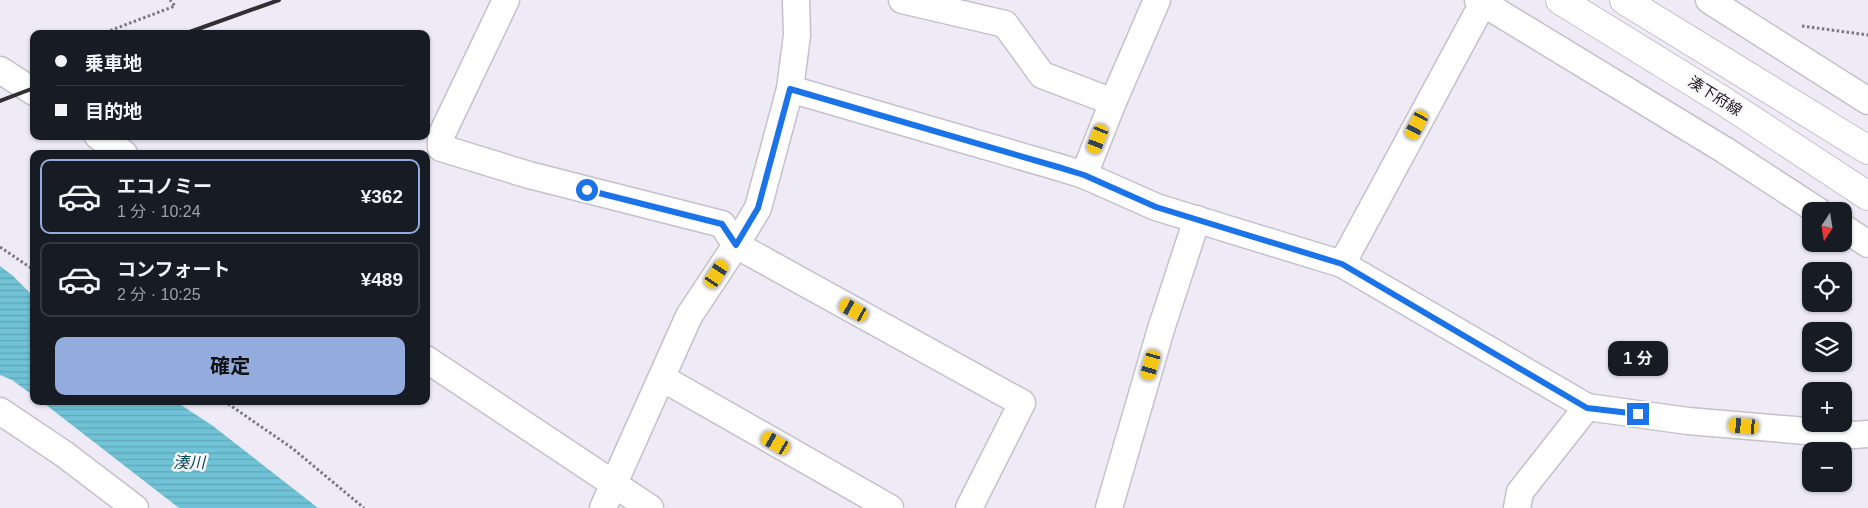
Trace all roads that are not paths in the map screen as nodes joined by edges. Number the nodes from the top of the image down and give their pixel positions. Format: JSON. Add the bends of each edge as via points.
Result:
{"nodes":[{"id":1,"x":506,"y":0,"type":"edge"},
{"id":2,"x":796,"y":0,"type":"edge"},
{"id":3,"x":902,"y":0,"type":"edge"},
{"id":4,"x":1157,"y":0,"type":"edge"},
{"id":5,"x":1560,"y":0,"type":"edge"},
{"id":6,"x":1624,"y":0,"type":"edge"},
{"id":7,"x":1709,"y":0,"type":"edge"},
{"id":8,"x":1480,"y":2,"type":"edge"},
{"id":9,"x":956,"y":6,"type":"edge"},
{"id":10,"x":0,"y":70,"type":"edge"},
{"id":11,"x":30,"y":89,"type":"edge"},
{"id":12,"x":790,"y":89,"type":"junction"},
{"id":13,"x":1868,"y":101,"type":"edge"},
{"id":14,"x":1113,"y":102,"type":"junction"},
{"id":15,"x":104,"y":140,"type":"edge"},
{"id":16,"x":118,"y":150,"type":"edge"},
{"id":17,"x":1868,"y":150,"type":"edge"},
{"id":18,"x":1084,"y":175,"type":"junction"},
{"id":19,"x":1868,"y":196,"type":"edge"},
{"id":20,"x":1804,"y":202,"type":"edge"},
{"id":21,"x":1197,"y":219,"type":"junction"},
{"id":22,"x":1852,"y":233,"type":"edge"},
{"id":23,"x":1868,"y":244,"type":"edge"},
{"id":24,"x":736,"y":245,"type":"junction"},
{"id":25,"x":1342,"y":264,"type":"junction"},
{"id":26,"x":430,"y":362,"type":"edge"},
{"id":27,"x":662,"y":378,"type":"junction"},
{"id":28,"x":1587,"y":408,"type":"junction"},
{"id":29,"x":0,"y":411,"type":"edge"},
{"id":30,"x":1868,"y":434,"type":"edge"},
{"id":31,"x":613,"y":485,"type":"junction"},
{"id":32,"x":135,"y":508,"type":"edge"},
{"id":33,"x":603,"y":508,"type":"edge"},
{"id":34,"x":650,"y":508,"type":"edge"},
{"id":35,"x":890,"y":508,"type":"edge"},
{"id":36,"x":969,"y":508,"type":"edge"},
{"id":37,"x":1110,"y":508,"type":"edge"},
{"id":38,"x":1517,"y":508,"type":"edge"}],
"edges":[{"from":1,"to":24,"type":"street","via":[[441,136],[441,148],[529,175],[722,224]]},
{"from":2,"to":12,"type":"street"},
{"from":3,"to":9,"type":"street"},
{"from":4,"to":14,"type":"street"},
{"from":5,"to":19,"type":"main road","name":"湊下府線","via":[[1725,102]]},
{"from":6,"to":17,"type":"main road"},
{"from":7,"to":13,"type":"street"},
{"from":8,"to":20,"type":"street"},
{"from":8,"to":25,"type":"street"},
{"from":9,"to":14,"type":"street","via":[[1005,24],[1042,75]]},
{"from":10,"to":11,"type":"street"},
{"from":12,"to":18,"type":"street"},
{"from":12,"to":24,"type":"street","via":[[758,208]]},
{"from":14,"to":18,"type":"street"},
{"from":15,"to":16,"type":"street"},
{"from":18,"to":21,"type":"street","via":[[1156,207]]},
{"from":21,"to":25,"type":"street"},
{"from":21,"to":37,"type":"street","via":[[1161,329]]},
{"from":22,"to":23,"type":"street"},
{"from":24,"to":27,"type":"street","via":[[689,316]]},
{"from":24,"to":36,"type":"street","via":[[1022,403]]},
{"from":25,"to":28,"type":"street"},
{"from":26,"to":31,"type":"street"},
{"from":27,"to":31,"type":"street"},
{"from":27,"to":35,"type":"street"},
{"from":28,"to":30,"type":"street","via":[[1688,421]]},
{"from":28,"to":38,"type":"street","via":[[1520,492]]},
{"from":29,"to":32,"type":"street"},
{"from":31,"to":33,"type":"street"},
{"from":31,"to":34,"type":"street"}]}
